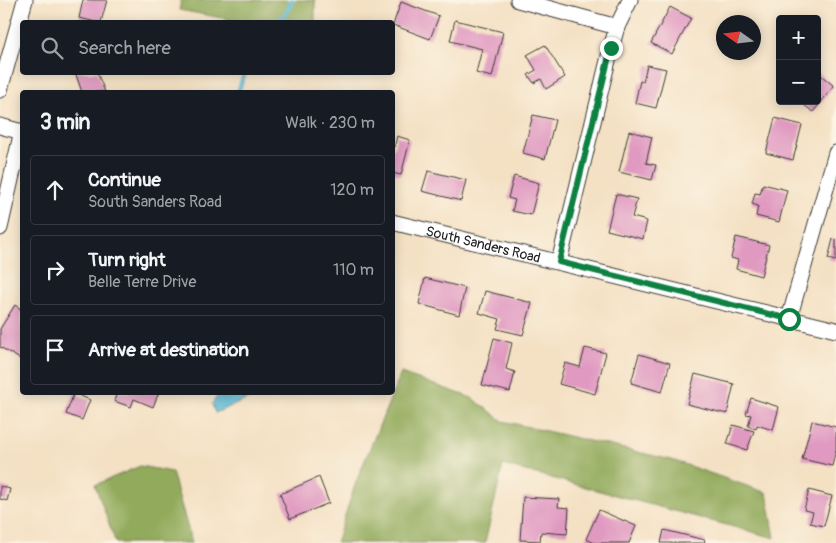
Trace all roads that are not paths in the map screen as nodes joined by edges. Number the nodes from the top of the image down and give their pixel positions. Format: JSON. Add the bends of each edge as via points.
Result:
{"nodes":[{"id":1,"x":25,"y":0,"type":"edge"},
{"id":2,"x":518,"y":0,"type":"edge"},
{"id":3,"x":630,"y":0,"type":"edge"},
{"id":4,"x":617,"y":27,"type":"junction"},
{"id":5,"x":0,"y":90,"type":"edge"},
{"id":6,"x":0,"y":126,"type":"edge"},
{"id":7,"x":20,"y":131,"type":"edge"},
{"id":8,"x":20,"y":141,"type":"edge"},
{"id":9,"x":836,"y":152,"type":"edge"},
{"id":10,"x":395,"y":223,"type":"edge"},
{"id":11,"x":0,"y":228,"type":"edge"},
{"id":12,"x":559,"y":262,"type":"junction"},
{"id":13,"x":789,"y":319,"type":"junction"},
{"id":14,"x":836,"y":330,"type":"edge"}],
"edges":[{"from":1,"to":5,"type":"street"},
{"from":2,"to":4,"type":"street"},
{"from":3,"to":4,"type":"street"},
{"from":4,"to":12,"type":"street"},
{"from":6,"to":7,"type":"street"},
{"from":8,"to":11,"type":"street"},
{"from":9,"to":13,"type":"street"},
{"from":10,"to":12,"type":"street","name":"South Sanders Road"},
{"from":12,"to":13,"type":"street","name":"South Sanders Road"},
{"from":13,"to":14,"type":"street","name":"South Sanders Road"}]}
